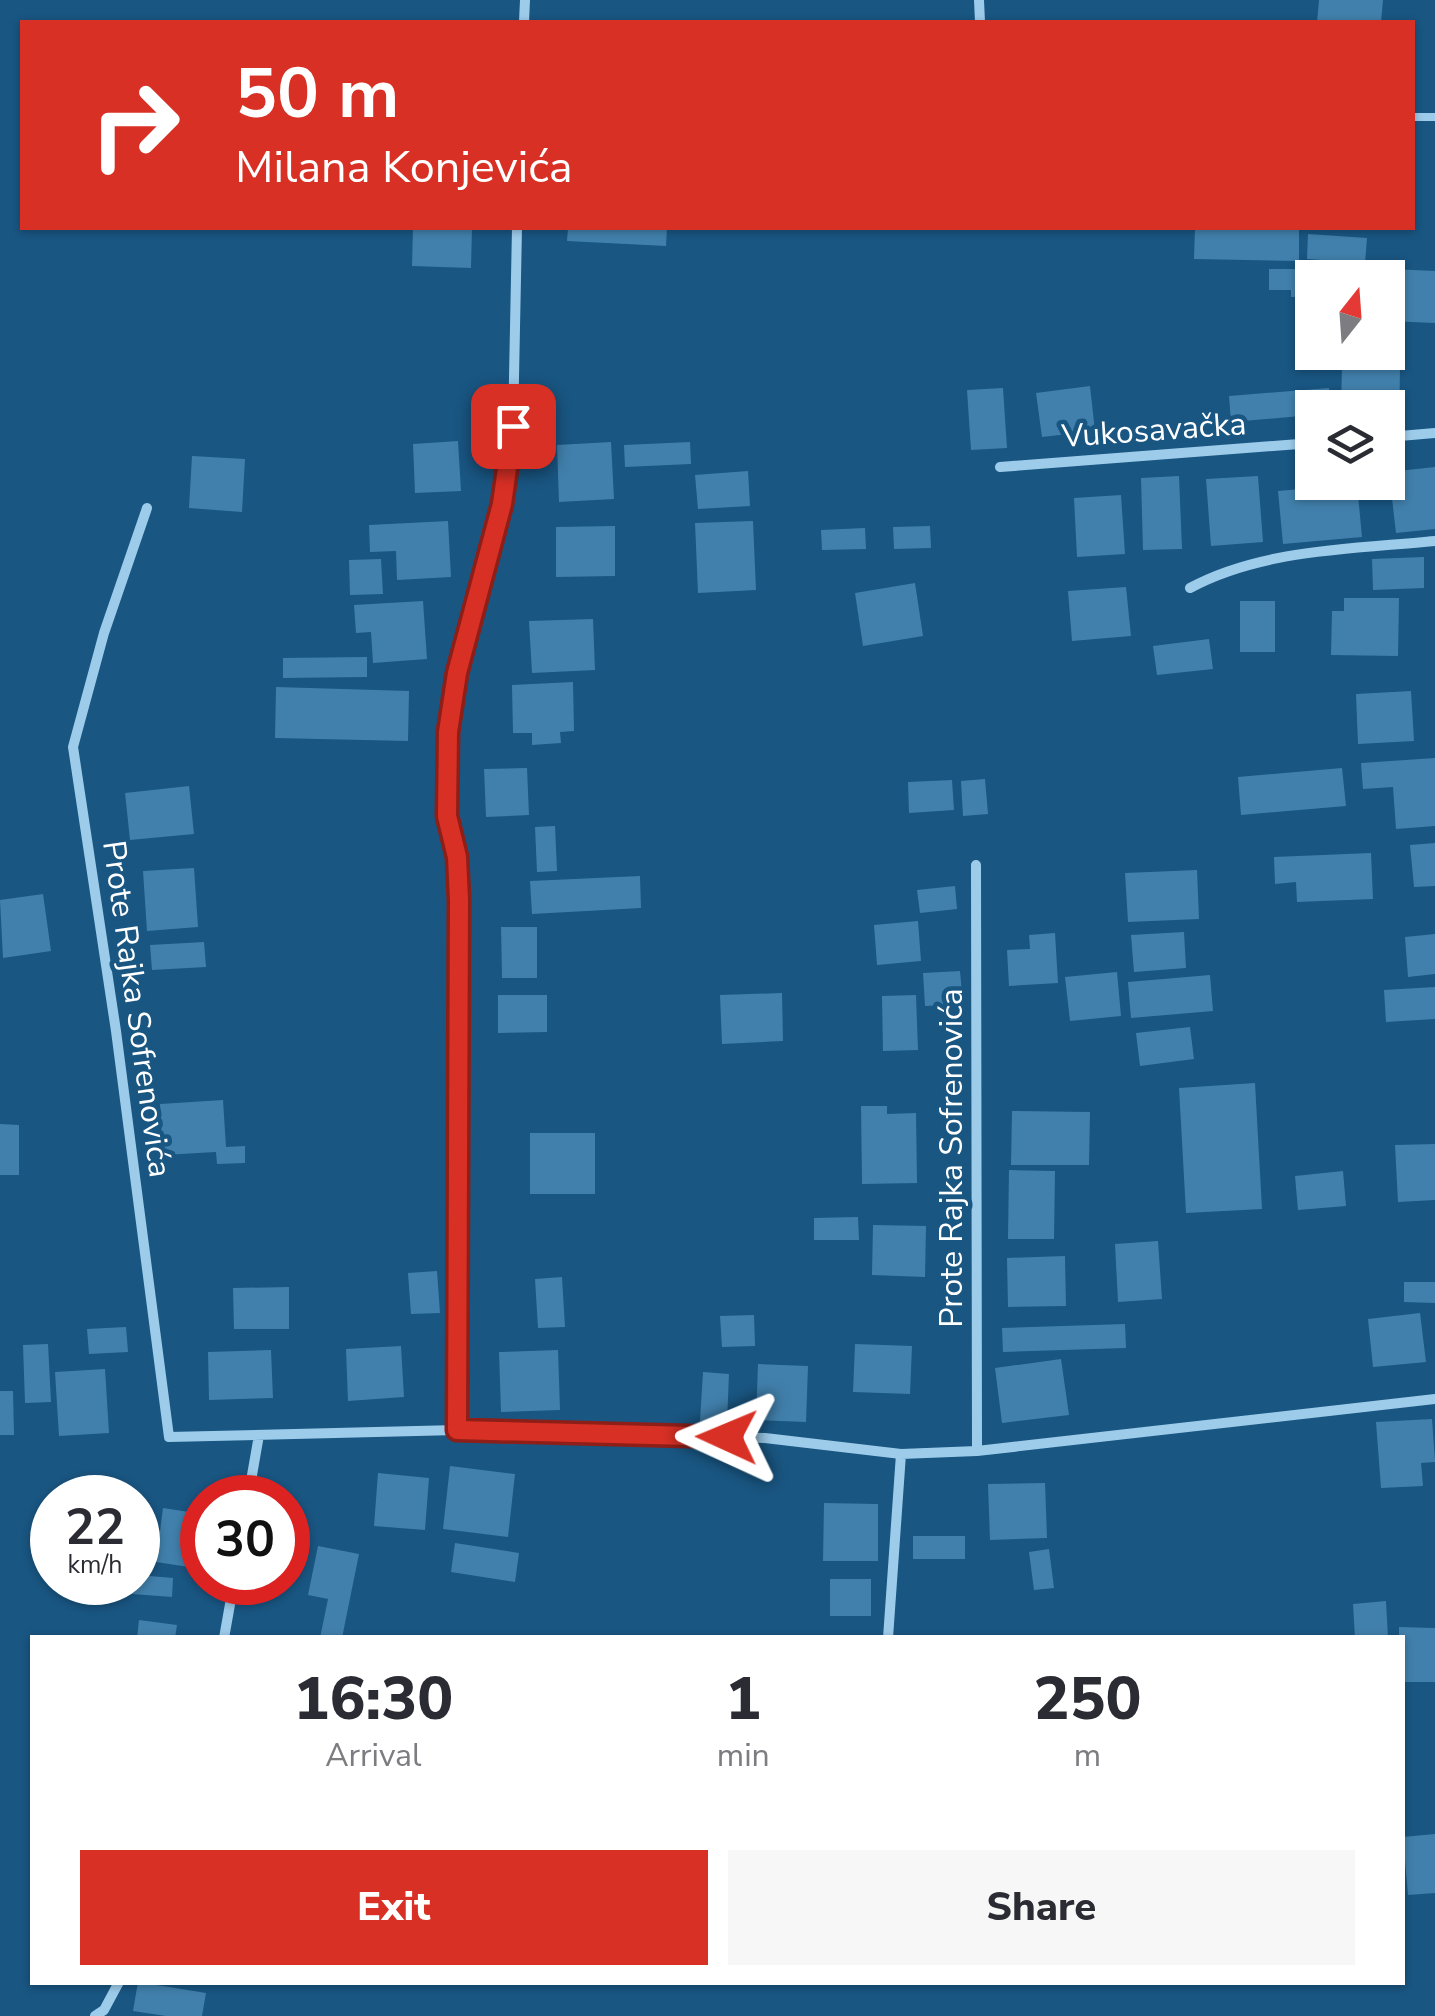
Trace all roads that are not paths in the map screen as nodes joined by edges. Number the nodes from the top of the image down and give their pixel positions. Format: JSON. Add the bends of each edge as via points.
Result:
{"nodes":[{"id":1,"x":517,"y":230,"type":"edge"},
{"id":2,"x":1435,"y":433,"type":"edge"},
{"id":3,"x":1405,"y":436,"type":"edge"},
{"id":4,"x":1295,"y":444,"type":"edge"},
{"id":5,"x":1000,"y":467,"type":"dead end"},
{"id":6,"x":147,"y":508,"type":"dead end"},
{"id":7,"x":1435,"y":541,"type":"edge"},
{"id":8,"x":1190,"y":588,"type":"dead end"},
{"id":9,"x":976,"y":866,"type":"dead end"},
{"id":10,"x":1435,"y":1399,"type":"edge"},
{"id":11,"x":457,"y":1430,"type":"junction"},
{"id":12,"x":258,"y":1435,"type":"junction"},
{"id":13,"x":977,"y":1451,"type":"junction"},
{"id":14,"x":901,"y":1454,"type":"junction"},
{"id":15,"x":252,"y":1475,"type":"edge"},
{"id":16,"x":230,"y":1605,"type":"edge"},
{"id":17,"x":225,"y":1635,"type":"edge"},
{"id":18,"x":888,"y":1635,"type":"edge"},
{"id":19,"x":117,"y":1985,"type":"edge"},
{"id":20,"x":94,"y":2016,"type":"edge"}],
"edges":[{"from":1,"to":11,"type":"street","via":[[513,426],[502,504],[448,732],[447,816],[459,900]]},
{"from":2,"to":3,"type":"street"},
{"from":4,"to":5,"type":"street","name":"Vukosavačka"},
{"from":6,"to":12,"type":"street","name":"Prote Rajka Sofrenovića","via":[[74,747],[170,1437]]},
{"from":7,"to":8,"type":"street","via":[[1308,554],[1218,573]]},
{"from":9,"to":13,"type":"street","name":"Prote Rajka Sofrenovića"},
{"from":10,"to":13,"type":"street","name":"Prote Rajka Sofrenovića"},
{"from":11,"to":12,"type":"street","name":"Prote Rajka Sofrenovića"},
{"from":11,"to":14,"type":"street","name":"Prote Rajka Sofrenovića","via":[[765,1438]]},
{"from":12,"to":15,"type":"street"},
{"from":13,"to":14,"type":"street","name":"Prote Rajka Sofrenovića"},
{"from":14,"to":18,"type":"street"},
{"from":16,"to":17,"type":"street"},
{"from":19,"to":20,"type":"street"}]}
